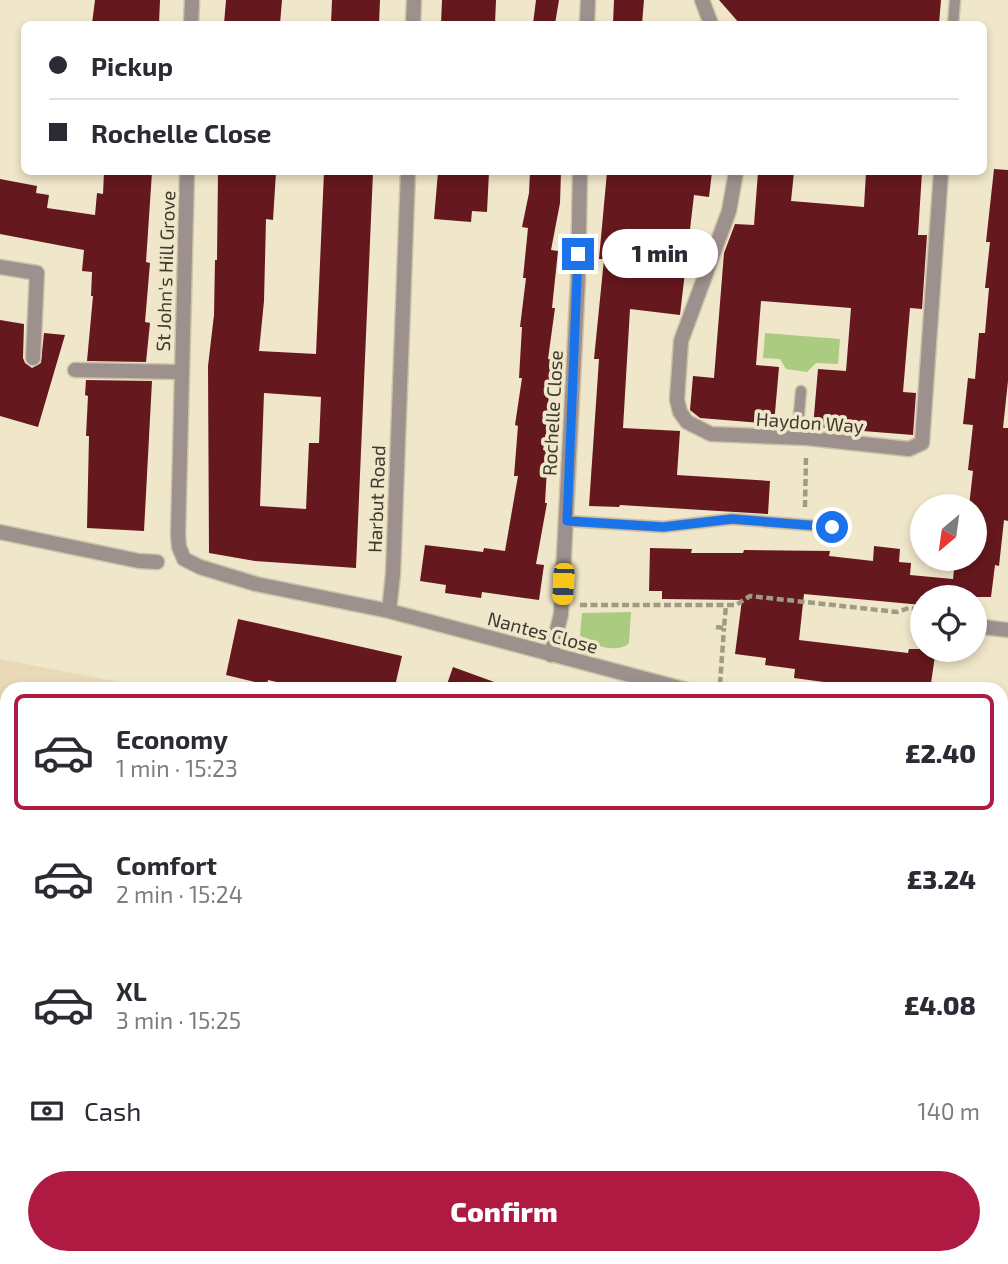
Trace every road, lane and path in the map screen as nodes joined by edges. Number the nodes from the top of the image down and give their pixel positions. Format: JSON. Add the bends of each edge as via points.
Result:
{"nodes":[{"id":1,"x":192,"y":0,"type":"edge"},
{"id":2,"x":414,"y":0,"type":"edge"},
{"id":3,"x":588,"y":0,"type":"edge"},
{"id":4,"x":702,"y":0,"type":"edge"},
{"id":5,"x":955,"y":0,"type":"edge"},
{"id":6,"x":191,"y":21,"type":"edge"},
{"id":7,"x":413,"y":21,"type":"edge"},
{"id":8,"x":587,"y":21,"type":"edge"},
{"id":9,"x":710,"y":21,"type":"edge"},
{"id":10,"x":953,"y":21,"type":"edge"},
{"id":11,"x":187,"y":175,"type":"edge"},
{"id":12,"x":408,"y":175,"type":"edge"},
{"id":13,"x":580,"y":175,"type":"edge"},
{"id":14,"x":736,"y":175,"type":"edge"},
{"id":15,"x":941,"y":175,"type":"edge"},
{"id":16,"x":0,"y":267,"type":"edge"},
{"id":17,"x":33,"y":358,"type":"dead end"},
{"id":18,"x":75,"y":370,"type":"dead end"},
{"id":19,"x":181,"y":372,"type":"junction"},
{"id":20,"x":802,"y":391,"type":"dead end"},
{"id":21,"x":797,"y":437,"type":"junction"},
{"id":22,"x":806,"y":456,"type":"dead end"},
{"id":23,"x":567,"y":521,"type":"junction"},
{"id":24,"x":803,"y":525,"type":"junction"},
{"id":25,"x":832,"y":527,"type":"dead end"},
{"id":26,"x":0,"y":532,"type":"edge"},
{"id":27,"x":157,"y":562,"type":"dead end"},
{"id":28,"x":562,"y":605,"type":"junction"},
{"id":29,"x":726,"y":605,"type":"junction"},
{"id":30,"x":910,"y":608,"type":"edge"},
{"id":31,"x":389,"y":611,"type":"junction"},
{"id":32,"x":716,"y":627,"type":"dead end"},
{"id":33,"x":987,"y":627,"type":"edge"},
{"id":34,"x":724,"y":628,"type":"junction"},
{"id":35,"x":1008,"y":630,"type":"edge"},
{"id":36,"x":551,"y":655,"type":"junction"},
{"id":37,"x":656,"y":682,"type":"edge"},
{"id":38,"x":720,"y":682,"type":"edge"}],
"edges":[{"from":1,"to":6,"type":"street"},
{"from":2,"to":7,"type":"street"},
{"from":3,"to":8,"type":"street"},
{"from":4,"to":9,"type":"street"},
{"from":5,"to":10,"type":"lane"},
{"from":11,"to":19,"type":"street","name":"St John's Hill Grove"},
{"from":12,"to":31,"type":"street","name":"Harbut Road"},
{"from":13,"to":23,"type":"street","name":"Rochelle Close"},
{"from":14,"to":21,"type":"street","name":"Haydon Way","via":[[729,211],[681,341],[677,400],[687,422],[711,434]]},
{"from":15,"to":21,"type":"street","name":"Haydon Way","via":[[922,443],[909,449]]},
{"from":16,"to":17,"type":"street","via":[[37,273]]},
{"from":18,"to":19,"type":"street","name":"St John's Hill Grove"},
{"from":19,"to":31,"type":"street","name":"St John's Hill Grove","via":[[181,555],[200,567],[256,584]]},
{"from":20,"to":21,"type":"lane"},
{"from":22,"to":24,"type":"path"},
{"from":23,"to":24,"type":"lane","via":[[663,527],[732,519]]},
{"from":23,"to":28,"type":"street","name":"Rochelle Close"},
{"from":24,"to":25,"type":"lane"},
{"from":26,"to":27,"type":"street"},
{"from":28,"to":29,"type":"path"},
{"from":28,"to":36,"type":"street","name":"Rochelle Close"},
{"from":29,"to":30,"type":"path","via":[[736,605],[750,596],[897,612]]},
{"from":29,"to":34,"type":"path"},
{"from":31,"to":36,"type":"street","name":"Nantes Close"},
{"from":32,"to":34,"type":"path"},
{"from":33,"to":35,"type":"street"},
{"from":34,"to":38,"type":"path"},
{"from":36,"to":37,"type":"street","name":"Nantes Close"}]}
